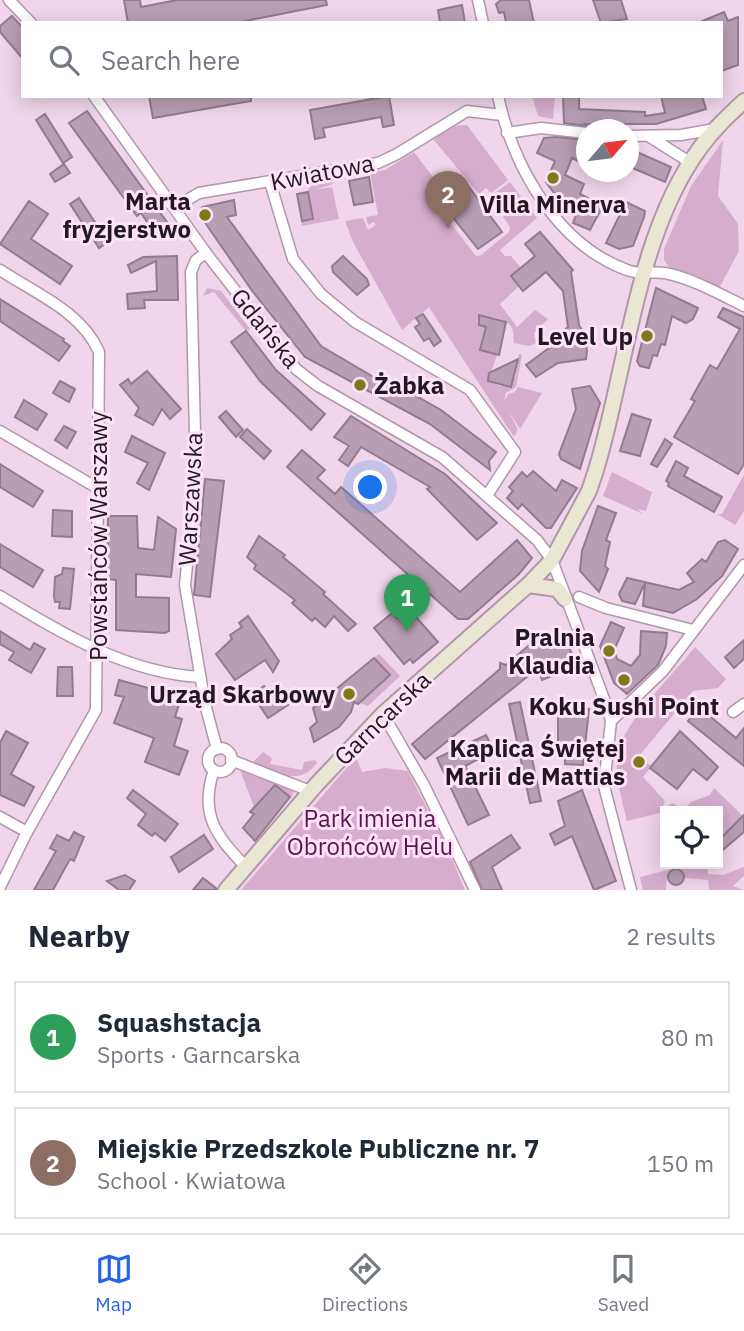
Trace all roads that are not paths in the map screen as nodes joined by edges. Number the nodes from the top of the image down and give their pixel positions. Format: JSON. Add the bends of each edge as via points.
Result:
{"nodes":[{"id":1,"x":9,"y":0,"type":"edge"},
{"id":2,"x":478,"y":0,"type":"edge"},
{"id":3,"x":29,"y":21,"type":"edge"},
{"id":4,"x":483,"y":21,"type":"edge"},
{"id":5,"x":95,"y":98,"type":"edge"},
{"id":6,"x":498,"y":98,"type":"edge"},
{"id":7,"x":744,"y":102,"type":"edge"},
{"id":8,"x":502,"y":115,"type":"junction"},
{"id":9,"x":715,"y":129,"type":"junction"},
{"id":10,"x":576,"y":132,"type":"edge"},
{"id":11,"x":507,"y":133,"type":"junction"},
{"id":12,"x":639,"y":136,"type":"edge"},
{"id":13,"x":650,"y":137,"type":"junction"},
{"id":14,"x":691,"y":163,"type":"junction"},
{"id":15,"x":270,"y":181,"type":"junction"},
{"id":16,"x":175,"y":207,"type":"junction"},
{"id":17,"x":206,"y":253,"type":"junction"},
{"id":18,"x":0,"y":270,"type":"edge"},
{"id":19,"x":645,"y":273,"type":"junction"},
{"id":20,"x":744,"y":306,"type":"edge"},
{"id":21,"x":0,"y":431,"type":"edge"},
{"id":22,"x":99,"y":489,"type":"junction"},
{"id":23,"x":488,"y":494,"type":"junction"},
{"id":24,"x":552,"y":560,"type":"junction"},
{"id":25,"x":744,"y":565,"type":"edge"},
{"id":26,"x":528,"y":585,"type":"junction"},
{"id":27,"x":0,"y":596,"type":"edge"},
{"id":28,"x":572,"y":598,"type":"junction"},
{"id":29,"x":693,"y":630,"type":"junction"},
{"id":30,"x":96,"y":651,"type":"junction"},
{"id":31,"x":200,"y":677,"type":"junction"},
{"id":32,"x":744,"y":704,"type":"edge"},
{"id":33,"x":733,"y":712,"type":"dead end"},
{"id":34,"x":383,"y":714,"type":"junction"},
{"id":35,"x":611,"y":721,"type":"junction"},
{"id":36,"x":217,"y":749,"type":"junction"},
{"id":37,"x":231,"y":760,"type":"junction"},
{"id":38,"x":214,"y":770,"type":"junction"},
{"id":39,"x":310,"y":791,"type":"junction"},
{"id":40,"x":0,"y":817,"type":"edge"},
{"id":41,"x":27,"y":832,"type":"junction"},
{"id":42,"x":246,"y":867,"type":"junction"},
{"id":43,"x":0,"y":887,"type":"edge"},
{"id":44,"x":226,"y":890,"type":"edge"},
{"id":45,"x":475,"y":890,"type":"edge"},
{"id":46,"x":631,"y":890,"type":"edge"}],
"edges":[{"from":1,"to":3,"type":"street"},
{"from":2,"to":4,"type":"street"},
{"from":5,"to":16,"type":"street","name":"Gdańska"},
{"from":6,"to":8,"type":"street"},
{"from":7,"to":9,"type":"street","name":"Garncarska"},
{"from":8,"to":11,"type":"street"},
{"from":8,"to":15,"type":"street","name":"Kwiatowa","via":[[467,111],[386,160]]},
{"from":9,"to":13,"type":"street"},
{"from":9,"to":14,"type":"street","name":"Garncarska"},
{"from":10,"to":11,"type":"street","via":[[541,128]]},
{"from":11,"to":19,"type":"street","via":[[521,168],[572,235],[620,268]]},
{"from":12,"to":13,"type":"street"},
{"from":13,"to":14,"type":"street"},
{"from":14,"to":19,"type":"street","name":"Garncarska","via":[[664,215]]},
{"from":15,"to":16,"type":"street","name":"Kwiatowa","via":[[199,193]]},
{"from":15,"to":23,"type":"street","via":[[293,259],[321,294],[355,322],[470,390],[515,452]]},
{"from":16,"to":17,"type":"street","name":"Gdańska"},
{"from":17,"to":23,"type":"street","name":"Gdańska","via":[[306,378],[430,450]]},
{"from":17,"to":31,"type":"street","name":"Warszawska","via":[[196,260],[191,272],[196,474],[185,585]]},
{"from":18,"to":22,"type":"street","name":"Powstańców Warszawy","via":[[79,320],[92,336],[99,352]]},
{"from":19,"to":20,"type":"street","via":[[666,273]]},
{"from":19,"to":24,"type":"street","name":"Garncarska","via":[[596,470]]},
{"from":21,"to":22,"type":"street"},
{"from":22,"to":30,"type":"street","name":"Powstańców Warszawy"},
{"from":23,"to":24,"type":"street","name":"Gdańska"},
{"from":24,"to":26,"type":"street","name":"Garncarska"},
{"from":24,"to":28,"type":"street"},
{"from":25,"to":29,"type":"street"},
{"from":26,"to":28,"type":"street","via":[[557,589]]},
{"from":26,"to":34,"type":"street","name":"Garncarska"},
{"from":27,"to":30,"type":"street"},
{"from":28,"to":29,"type":"street"},
{"from":28,"to":35,"type":"street"},
{"from":29,"to":35,"type":"street","via":[[663,671]]},
{"from":30,"to":31,"type":"street"},
{"from":30,"to":41,"type":"street","name":"Powstańców Warszawy","via":[[96,710]]},
{"from":31,"to":36,"type":"street","name":"Warszawska"},
{"from":32,"to":33,"type":"street"},
{"from":34,"to":39,"type":"street","name":"Garncarska"},
{"from":34,"to":45,"type":"street"},
{"from":35,"to":46,"type":"street","via":[[604,792]]},
{"from":36,"to":37,"type":"street","via":[[225,750]]},
{"from":36,"to":38,"type":"street","via":[[208,760]]},
{"from":37,"to":38,"type":"street","via":[[225,770]]},
{"from":37,"to":39,"type":"street"},
{"from":38,"to":42,"type":"street","via":[[207,790],[208,813]]},
{"from":39,"to":42,"type":"street","name":"Garncarska"},
{"from":40,"to":41,"type":"street"},
{"from":41,"to":43,"type":"street","name":"Powstańców Warszawy"},
{"from":42,"to":44,"type":"street","name":"Garncarska"}]}
